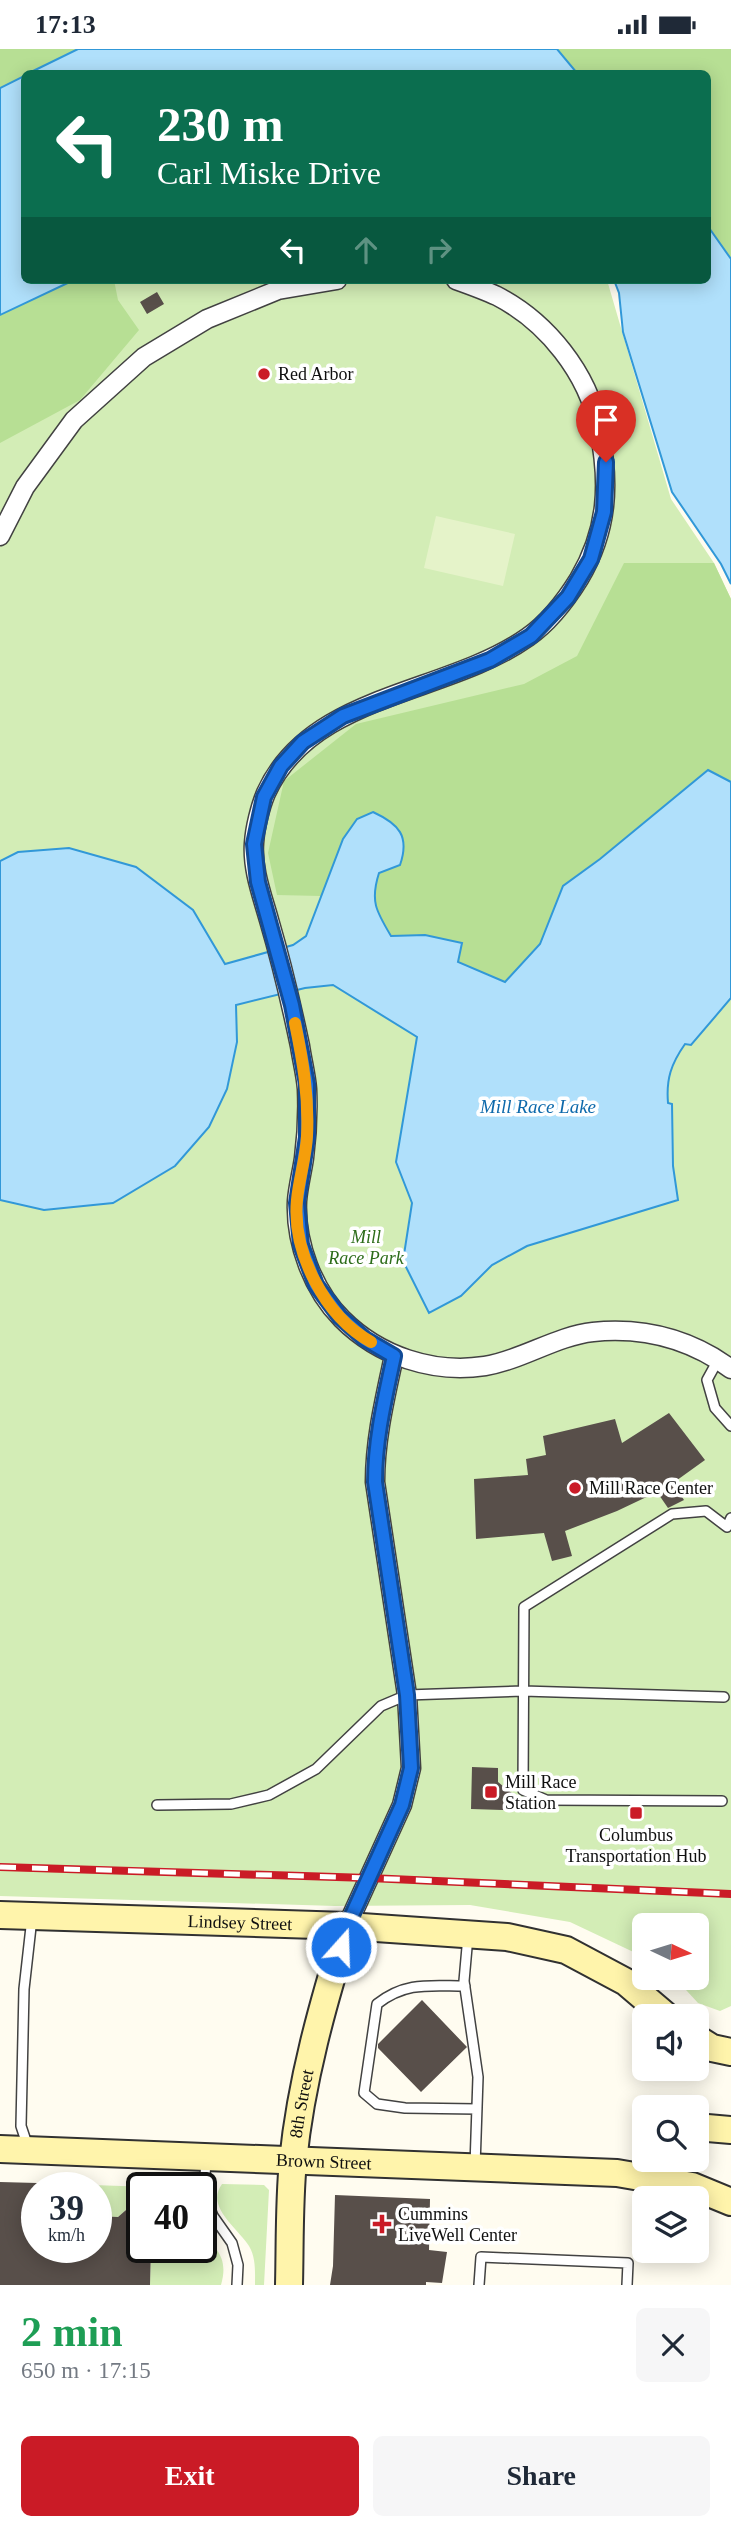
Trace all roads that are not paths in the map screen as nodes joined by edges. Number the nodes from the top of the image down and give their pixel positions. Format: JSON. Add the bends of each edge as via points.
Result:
{"nodes":[{"id":1,"x":313,"y":284,"type":"edge"},
{"id":2,"x":466,"y":284,"type":"edge"},
{"id":3,"x":0,"y":536,"type":"edge"},
{"id":4,"x":394,"y":1356,"type":"junction"},
{"id":5,"x":724,"y":1365,"type":"edge"},
{"id":6,"x":731,"y":1426,"type":"edge"},
{"id":7,"x":729,"y":1523,"type":"edge"},
{"id":8,"x":523,"y":1691,"type":"junction"},
{"id":9,"x":407,"y":1695,"type":"junction"},
{"id":10,"x":724,"y":1697,"type":"dead end"},
{"id":11,"x":722,"y":1801,"type":"dead end"},
{"id":12,"x":157,"y":1805,"type":"dead end"},
{"id":13,"x":0,"y":1915,"type":"edge"},
{"id":14,"x":32,"y":1916,"type":"junction"},
{"id":15,"x":347,"y":1926,"type":"junction"},
{"id":16,"x":468,"y":1935,"type":"junction"},
{"id":17,"x":465,"y":1986,"type":"junction"},
{"id":18,"x":652,"y":2004,"type":"edge"},
{"id":19,"x":477,"y":2109,"type":"junction"},
{"id":20,"x":709,"y":2128,"type":"edge"},
{"id":21,"x":731,"y":2130,"type":"edge"},
{"id":22,"x":0,"y":2149,"type":"edge"},
{"id":23,"x":29,"y":2150,"type":"junction"},
{"id":24,"x":206,"y":2158,"type":"junction"},
{"id":25,"x":293,"y":2161,"type":"junction"},
{"id":26,"x":632,"y":2165,"type":"edge"},
{"id":27,"x":475,"y":2168,"type":"junction"},
{"id":28,"x":617,"y":2173,"type":"junction"},
{"id":29,"x":731,"y":2202,"type":"edge"},
{"id":30,"x":237,"y":2285,"type":"edge"},
{"id":31,"x":289,"y":2285,"type":"edge"},
{"id":32,"x":479,"y":2285,"type":"edge"},
{"id":33,"x":627,"y":2285,"type":"edge"}],
"edges":[{"from":1,"to":3,"type":"street","via":[[278,290],[207,319],[144,357],[74,420],[25,487]]},
{"from":2,"to":4,"type":"street","via":[[498,297],[536,322],[572,361],[596,412],[606,462],[604,512],[591,559],[568,597],[531,636],[490,660],[343,716],[303,742],[281,766],[264,797],[254,844],[258,882],[292,1005],[307,1084],[307,1137],[297,1203],[301,1245],[316,1285],[340,1317]]},
{"from":4,"to":5,"type":"street","via":[[438,1367],[485,1366],[588,1332],[635,1330],[678,1339]]},
{"from":4,"to":9,"type":"street","via":[[381,1415],[375,1482]]},
{"from":5,"to":6,"type":"lane","via":[[707,1380],[715,1409]]},
{"from":7,"to":8,"type":"lane","via":[[706,1511],[672,1514],[524,1607]]},
{"from":8,"to":9,"type":"lane"},
{"from":8,"to":10,"type":"lane"},
{"from":8,"to":11,"type":"lane","via":[[523,1790],[546,1800]]},
{"from":9,"to":12,"type":"lane","via":[[381,1706],[316,1769],[269,1795],[231,1804]]},
{"from":9,"to":15,"type":"street","via":[[411,1768],[402,1805]]},
{"from":13,"to":14,"type":"main road","name":"Lindsey Street"},
{"from":14,"to":15,"type":"main road","name":"Lindsey Street"},
{"from":14,"to":23,"type":"lane","via":[[24,1989],[21,2126]]},
{"from":15,"to":16,"type":"main road","name":"Lindsey Street"},
{"from":15,"to":25,"type":"main road","name":"8th Street","via":[[324,1997]]},
{"from":16,"to":17,"type":"lane"},
{"from":16,"to":18,"type":"main road","name":"Lindsey Street","via":[[508,1937],[566,1950],[626,1982]]},
{"from":17,"to":19,"type":"lane","via":[[478,2077]]},
{"from":17,"to":19,"type":"lane","via":[[414,1986],[393,1991],[377,2004],[364,2094],[377,2105]]},
{"from":19,"to":27,"type":"lane"},
{"from":20,"to":21,"type":"main road"},
{"from":22,"to":23,"type":"main road","name":"Brown Street"},
{"from":23,"to":24,"type":"main road","name":"Brown Street"},
{"from":24,"to":25,"type":"main road","name":"Brown Street"},
{"from":24,"to":30,"type":"lane","via":[[204,2194],[232,2243]]},
{"from":25,"to":27,"type":"main road","name":"Brown Street"},
{"from":25,"to":31,"type":"main road","name":"8th Street"},
{"from":26,"to":28,"type":"main road"},
{"from":27,"to":28,"type":"main road","name":"Brown Street"},
{"from":28,"to":29,"type":"main road","name":"Brown Street","via":[[692,2186]]},
{"from":32,"to":33,"type":"lane","via":[[481,2257],[628,2263]]}]}
